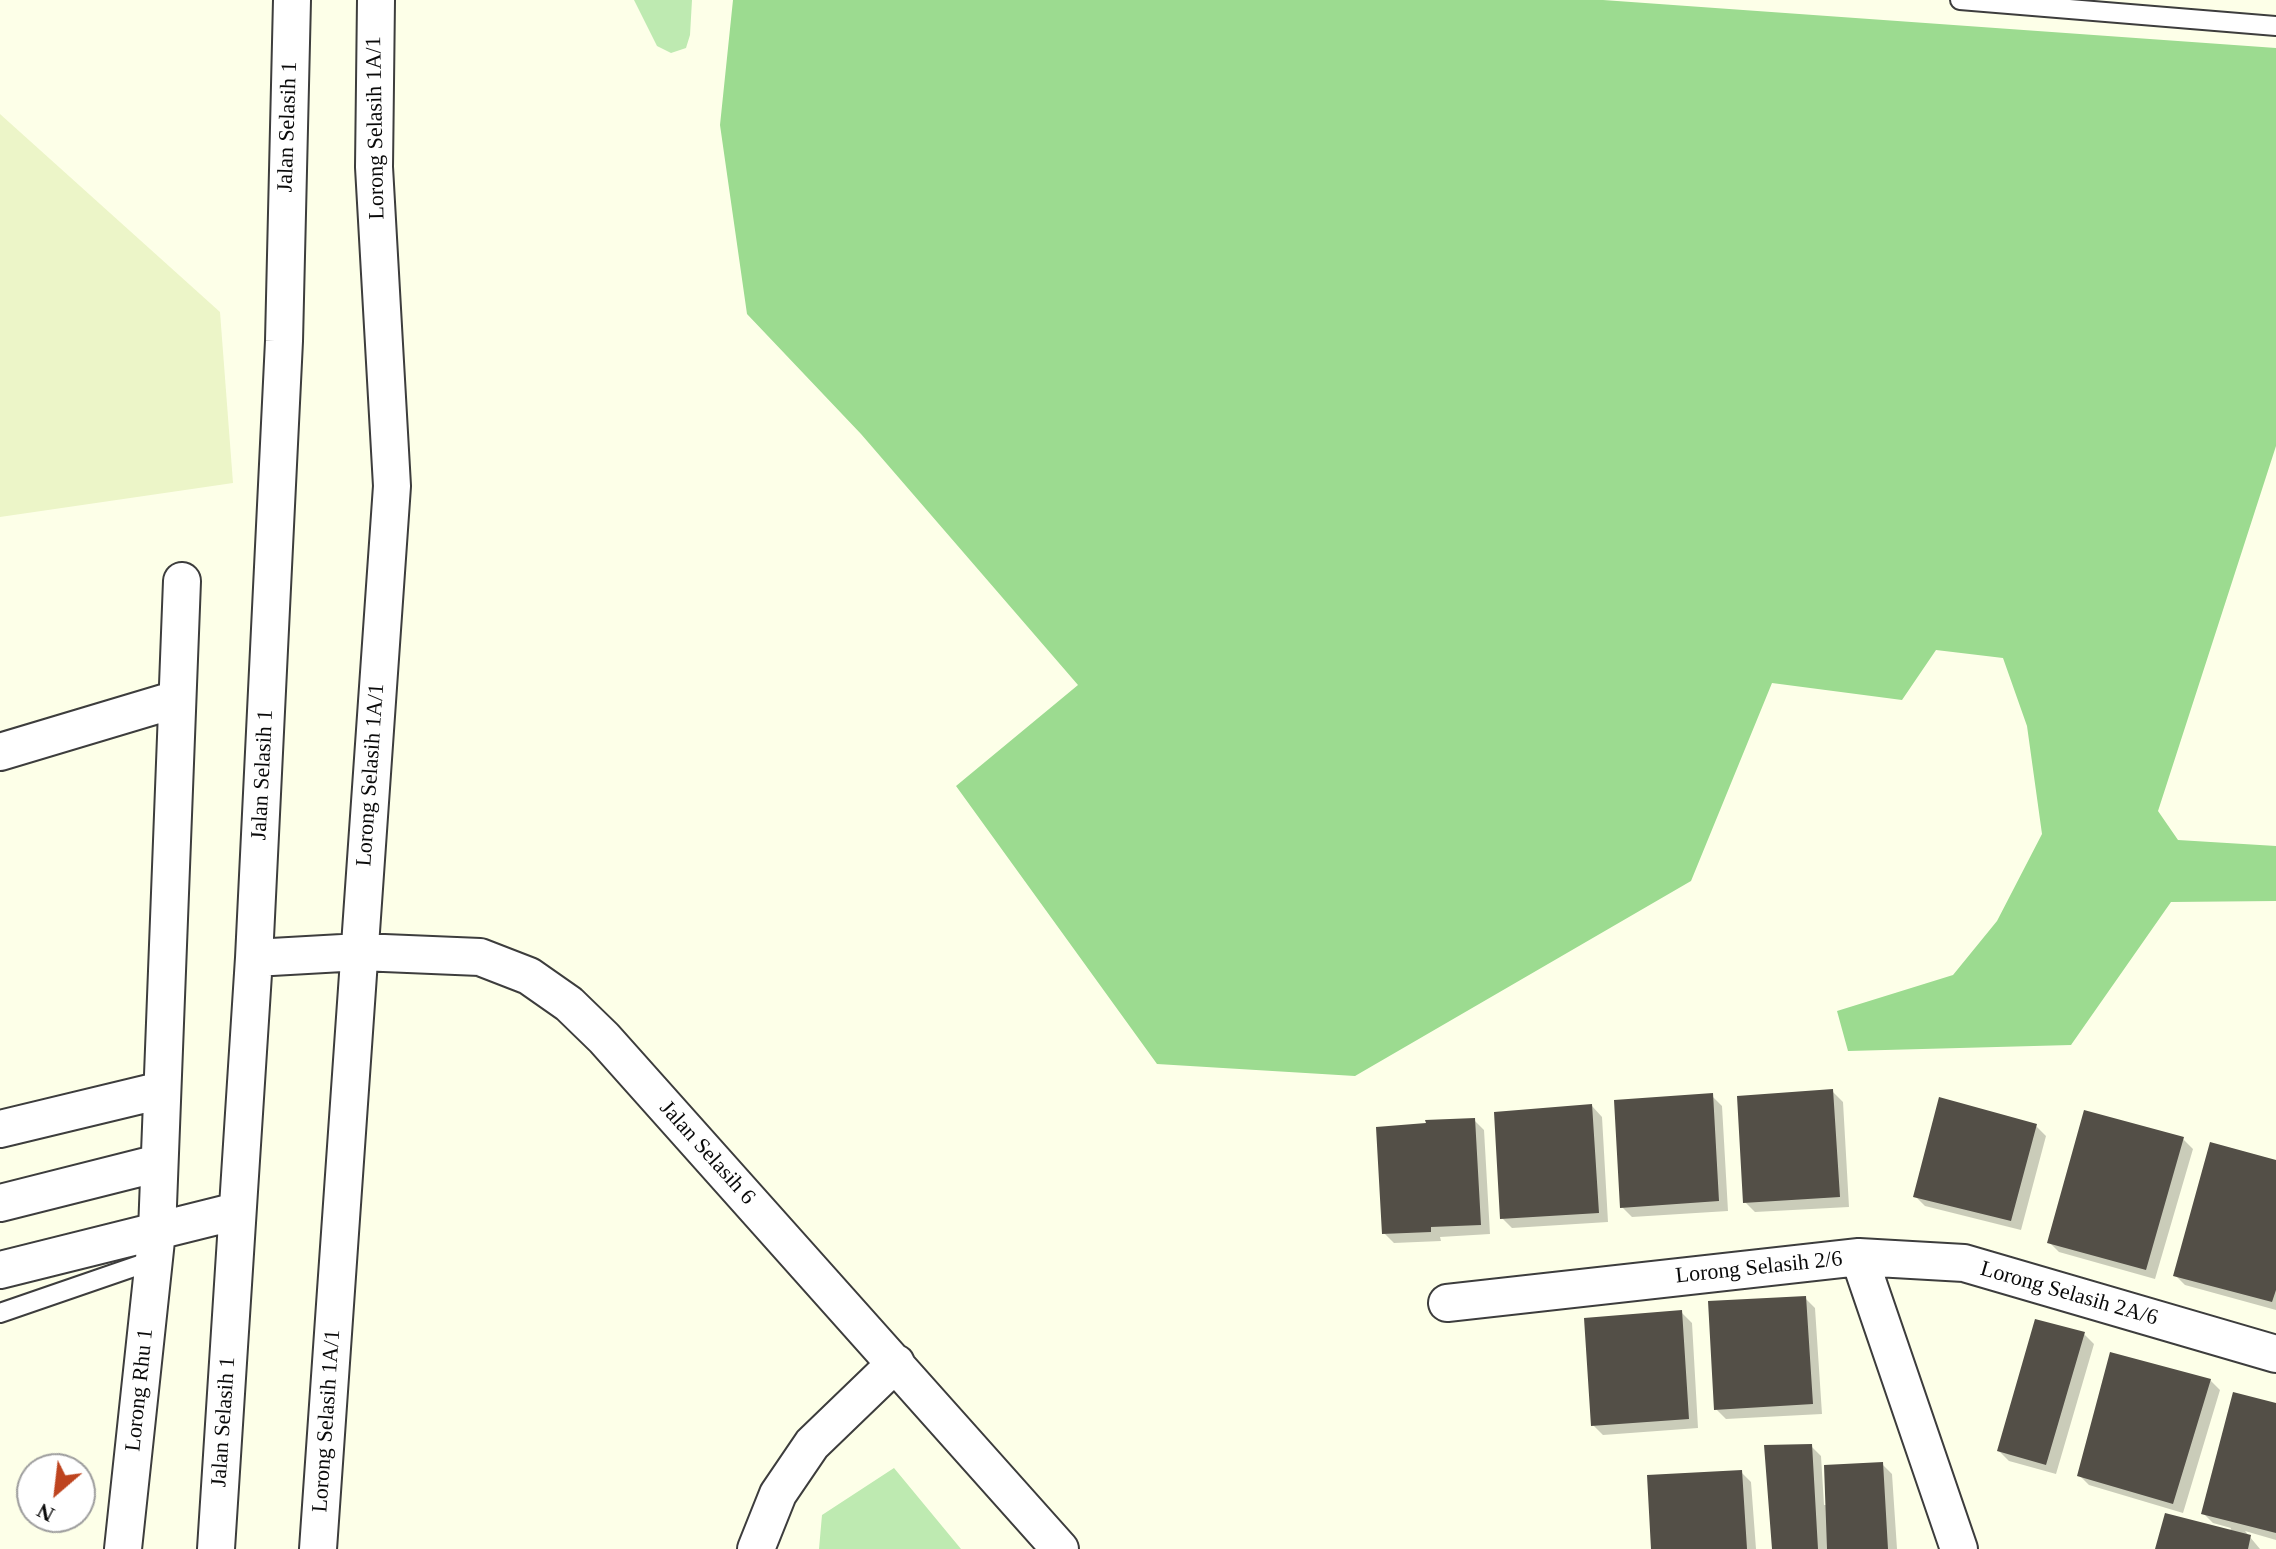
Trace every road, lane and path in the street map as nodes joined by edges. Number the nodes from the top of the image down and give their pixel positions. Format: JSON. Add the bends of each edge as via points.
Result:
{"nodes":[{"id":1,"x":292,"y":0,"type":"edge"},
{"id":2,"x":376,"y":0,"type":"edge"},
{"id":3,"x":1960,"y":0,"type":"edge"},
{"id":4,"x":2276,"y":26,"type":"edge"},
{"id":5,"x":182,"y":581,"type":"dead end"},
{"id":6,"x":177,"y":699,"type":"junction"},
{"id":7,"x":0,"y":752,"type":"edge"},
{"id":8,"x":360,"y":952,"type":"junction"},
{"id":9,"x":254,"y":958,"type":"junction"},
{"id":10,"x":162,"y":1090,"type":"junction"},
{"id":11,"x":0,"y":1129,"type":"edge"},
{"id":12,"x":159,"y":1163,"type":"junction"},
{"id":13,"x":0,"y":1203,"type":"edge"},
{"id":14,"x":237,"y":1211,"type":"junction"},
{"id":15,"x":156,"y":1246,"type":"junction"},
{"id":16,"x":1859,"y":1257,"type":"junction"},
{"id":17,"x":0,"y":1270,"type":"edge"},
{"id":18,"x":1447,"y":1303,"type":"dead end"},
{"id":19,"x":0,"y":1313,"type":"edge"},
{"id":20,"x":2276,"y":1354,"type":"edge"},
{"id":21,"x":896,"y":1363,"type":"junction"},
{"id":22,"x":123,"y":1549,"type":"edge"},
{"id":23,"x":216,"y":1549,"type":"edge"},
{"id":24,"x":318,"y":1549,"type":"edge"},
{"id":25,"x":756,"y":1549,"type":"edge"},
{"id":26,"x":1060,"y":1549,"type":"edge"},
{"id":27,"x":1959,"y":1549,"type":"edge"}],
"edges":[{"from":1,"to":9,"type":"street","name":"Jalan Selasih 1","via":[[284,341]]},
{"from":2,"to":8,"type":"street","name":"Lorong Selasih 1A/1","via":[[374,167],[392,486]]},
{"from":3,"to":4,"type":"lane"},
{"from":5,"to":6,"type":"street","name":"Lorong Rhu 1"},
{"from":6,"to":7,"type":"street"},
{"from":6,"to":10,"type":"street","name":"Lorong Rhu 1"},
{"from":8,"to":9,"type":"street","name":"Jalan Selasih 6"},
{"from":8,"to":21,"type":"street","name":"Jalan Selasih 6","via":[[480,957],[529,976],[569,1004]]},
{"from":8,"to":24,"type":"street","name":"Lorong Selasih 1A/1"},
{"from":9,"to":14,"type":"street","name":"Jalan Selasih 1"},
{"from":10,"to":11,"type":"street"},
{"from":10,"to":12,"type":"street","name":"Lorong Rhu 1"},
{"from":12,"to":13,"type":"street"},
{"from":12,"to":15,"type":"street","name":"Lorong Rhu 1"},
{"from":14,"to":15,"type":"street"},
{"from":14,"to":23,"type":"street","name":"Jalan Selasih 1"},
{"from":15,"to":17,"type":"street"},
{"from":15,"to":19,"type":"lane"},
{"from":15,"to":22,"type":"street","name":"Lorong Rhu 1"},
{"from":16,"to":18,"type":"street","name":"Lorong Selasih 2/6"},
{"from":16,"to":20,"type":"street","name":"Lorong Selasih 2A/6","via":[[1964,1263]]},
{"from":16,"to":27,"type":"street","name":"Lorong Selasih 2/6"},
{"from":21,"to":25,"type":"street","via":[[812,1444],[778,1494]]},
{"from":21,"to":26,"type":"street","name":"Jalan Selasih 6"}]}
